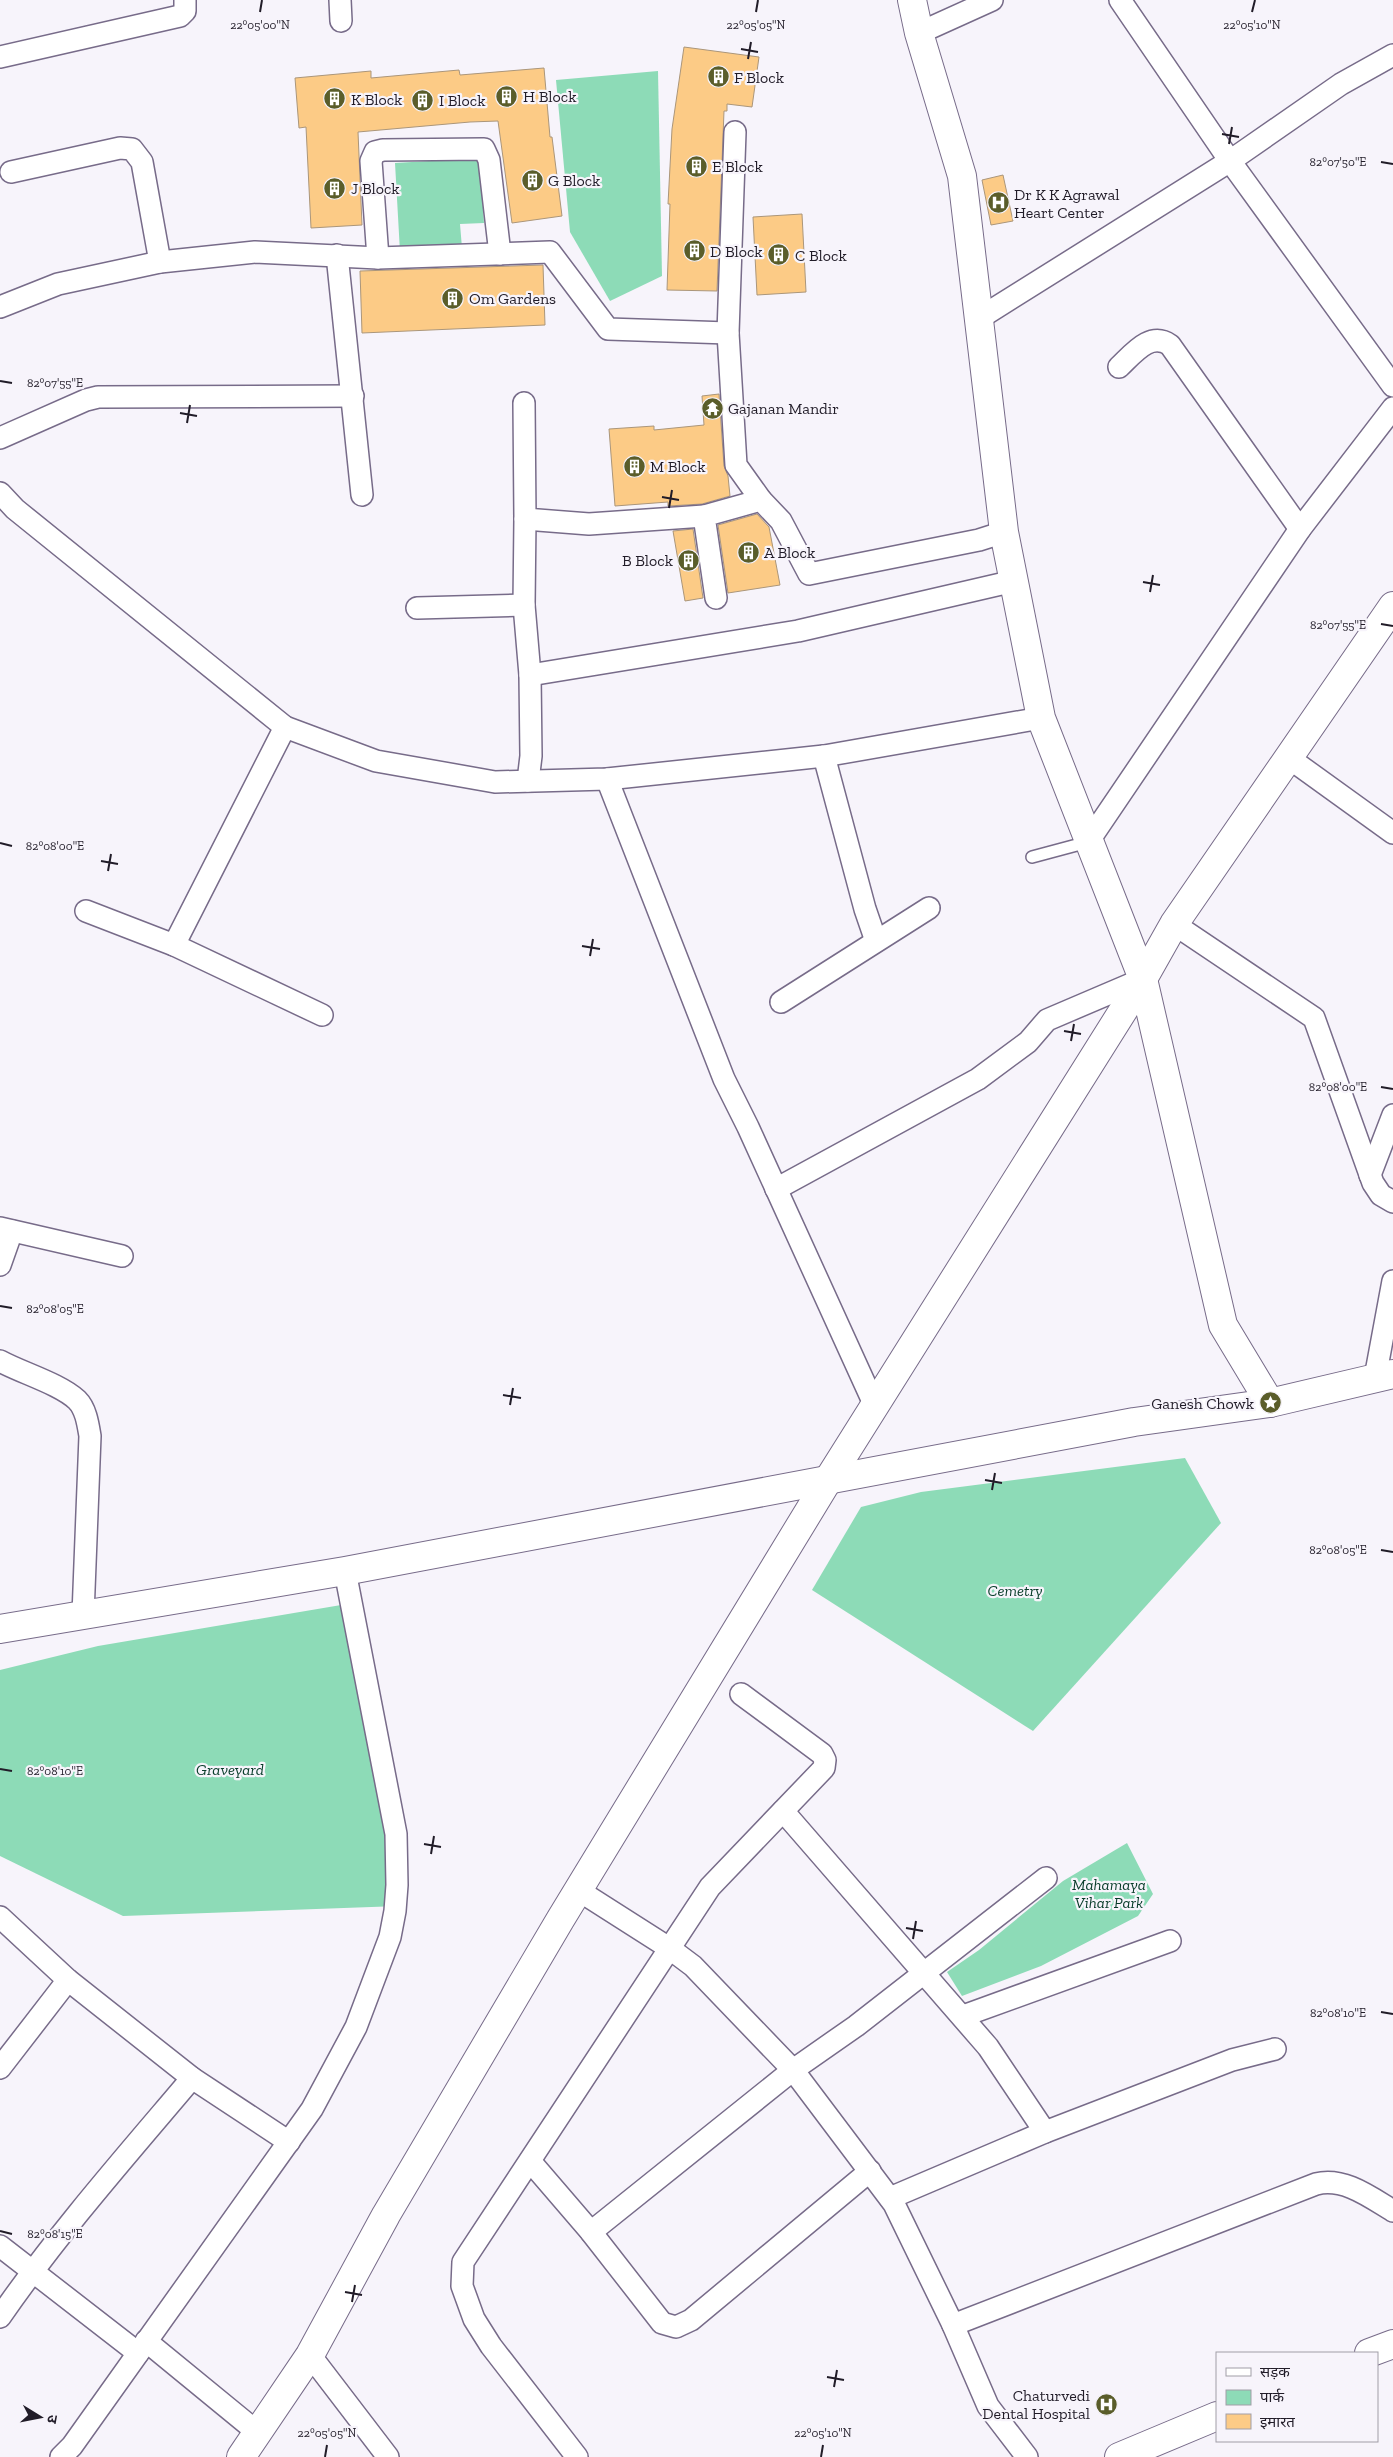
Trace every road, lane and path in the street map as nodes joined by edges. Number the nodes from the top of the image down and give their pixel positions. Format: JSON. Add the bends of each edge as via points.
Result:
{"nodes":[{"id":1,"x":184,"y":0,"type":"edge"},
{"id":2,"x":912,"y":0,"type":"edge"},
{"id":3,"x":992,"y":0,"type":"edge"},
{"id":4,"x":1120,"y":0,"type":"edge"},
{"id":5,"x":920,"y":33,"type":"junction"},
{"id":6,"x":1393,"y":55,"type":"edge"},
{"id":7,"x":0,"y":57,"type":"edge"},
{"id":8,"x":735,"y":132,"type":"dead end"},
{"id":9,"x":1230,"y":161,"type":"junction"},
{"id":10,"x":11,"y":172,"type":"dead end"},
{"id":11,"x":500,"y":254,"type":"junction"},
{"id":12,"x":337,"y":255,"type":"junction"},
{"id":13,"x":378,"y":258,"type":"junction"},
{"id":14,"x":160,"y":262,"type":"junction"},
{"id":15,"x":0,"y":307,"type":"edge"},
{"id":16,"x":978,"y":319,"type":"junction"},
{"id":17,"x":728,"y":333,"type":"junction"},
{"id":18,"x":1119,"y":367,"type":"dead end"},
{"id":19,"x":1393,"y":386,"type":"edge"},
{"id":20,"x":353,"y":396,"type":"junction"},
{"id":21,"x":524,"y":403,"type":"dead end"},
{"id":22,"x":1393,"y":408,"type":"edge"},
{"id":23,"x":0,"y":438,"type":"edge"},
{"id":24,"x":0,"y":493,"type":"edge"},
{"id":25,"x":362,"y":495,"type":"dead end"},
{"id":26,"x":761,"y":500,"type":"junction"},
{"id":27,"x":704,"y":516,"type":"junction"},
{"id":28,"x":525,"y":520,"type":"junction"},
{"id":29,"x":1300,"y":529,"type":"junction"},
{"id":30,"x":1004,"y":532,"type":"junction"},
{"id":31,"x":1014,"y":581,"type":"junction"},
{"id":32,"x":716,"y":598,"type":"dead end"},
{"id":33,"x":524,"y":605,"type":"junction"},
{"id":34,"x":1393,"y":606,"type":"edge"},
{"id":35,"x":417,"y":608,"type":"dead end"},
{"id":36,"x":530,"y":675,"type":"junction"},
{"id":37,"x":1042,"y":718,"type":"junction"},
{"id":38,"x":285,"y":727,"type":"junction"},
{"id":39,"x":824,"y":756,"type":"junction"},
{"id":40,"x":1289,"y":758,"type":"junction"},
{"id":41,"x":607,"y":779,"type":"junction"},
{"id":42,"x":528,"y":781,"type":"junction"},
{"id":43,"x":1393,"y":833,"type":"edge"},
{"id":44,"x":1088,"y":842,"type":"junction"},
{"id":45,"x":1032,"y":857,"type":"dead end"},
{"id":46,"x":929,"y":908,"type":"dead end"},
{"id":47,"x":86,"y":911,"type":"dead end"},
{"id":48,"x":1174,"y":924,"type":"junction"},
{"id":49,"x":876,"y":941,"type":"junction"},
{"id":50,"x":174,"y":945,"type":"junction"},
{"id":51,"x":1143,"y":979,"type":"junction"},
{"id":52,"x":781,"y":1002,"type":"dead end"},
{"id":53,"x":322,"y":1015,"type":"dead end"},
{"id":54,"x":1393,"y":1114,"type":"edge"},
{"id":55,"x":1370,"y":1175,"type":"junction"},
{"id":56,"x":776,"y":1189,"type":"junction"},
{"id":57,"x":1393,"y":1202,"type":"edge"},
{"id":58,"x":6,"y":1230,"type":"edge"},
{"id":59,"x":122,"y":1256,"type":"dead end"},
{"id":60,"x":0,"y":1265,"type":"edge"},
{"id":61,"x":1393,"y":1281,"type":"edge"},
{"id":62,"x":0,"y":1361,"type":"edge"},
{"id":63,"x":1384,"y":1376,"type":"edge"},
{"id":64,"x":1270,"y":1403,"type":"junction"},
{"id":65,"x":875,"y":1406,"type":"junction"},
{"id":66,"x":828,"y":1480,"type":"junction"},
{"id":67,"x":345,"y":1571,"type":"junction"},
{"id":68,"x":83,"y":1615,"type":"junction"},
{"id":69,"x":0,"y":1629,"type":"edge"},
{"id":70,"x":741,"y":1694,"type":"dead end"},
{"id":71,"x":783,"y":1811,"type":"junction"},
{"id":72,"x":1046,"y":1878,"type":"dead end"},
{"id":73,"x":578,"y":1890,"type":"junction"},
{"id":74,"x":0,"y":1917,"type":"edge"},
{"id":75,"x":1170,"y":1941,"type":"dead end"},
{"id":76,"x":670,"y":1948,"type":"junction"},
{"id":77,"x":924,"y":1973,"type":"junction"},
{"id":78,"x":68,"y":1980,"type":"junction"},
{"id":79,"x":963,"y":2016,"type":"junction"},
{"id":80,"x":1275,"y":2049,"type":"dead end"},
{"id":81,"x":0,"y":2068,"type":"edge"},
{"id":82,"x":793,"y":2070,"type":"junction"},
{"id":83,"x":192,"y":2078,"type":"junction"},
{"id":84,"x":1046,"y":2132,"type":"junction"},
{"id":85,"x":289,"y":2142,"type":"junction"},
{"id":86,"x":530,"y":2161,"type":"junction"},
{"id":87,"x":870,"y":2171,"type":"junction"},
{"id":88,"x":890,"y":2198,"type":"junction"},
{"id":89,"x":1393,"y":2211,"type":"edge"},
{"id":90,"x":591,"y":2232,"type":"junction"},
{"id":91,"x":0,"y":2246,"type":"edge"},
{"id":92,"x":32,"y":2270,"type":"junction"},
{"id":93,"x":0,"y":2317,"type":"edge"},
{"id":94,"x":953,"y":2325,"type":"junction"},
{"id":95,"x":1393,"y":2344,"type":"edge"},
{"id":96,"x":142,"y":2347,"type":"junction"},
{"id":97,"x":1372,"y":2352,"type":"edge"},
{"id":98,"x":310,"y":2355,"type":"junction"},
{"id":99,"x":1216,"y":2416,"type":"edge"},
{"id":100,"x":257,"y":2432,"type":"junction"},
{"id":101,"x":61,"y":2457,"type":"edge"},
{"id":102,"x":241,"y":2457,"type":"edge"},
{"id":103,"x":388,"y":2457,"type":"edge"},
{"id":104,"x":577,"y":2457,"type":"edge"},
{"id":105,"x":1027,"y":2457,"type":"edge"},
{"id":106,"x":1119,"y":2457,"type":"edge"}],
"edges":[{"from":1,"to":7,"type":"street","via":[[185,11],[180,16]]},
{"from":2,"to":5,"type":"street"},
{"from":3,"to":5,"type":"street"},
{"from":4,"to":9,"type":"street"},
{"from":5,"to":16,"type":"street","via":[[962,176]]},
{"from":6,"to":9,"type":"street","via":[[1341,84]]},
{"from":8,"to":17,"type":"street"},
{"from":9,"to":16,"type":"street"},
{"from":9,"to":19,"type":"street"},
{"from":10,"to":14,"type":"street","via":[[120,148],[132,150],[142,162]]},
{"from":11,"to":13,"type":"street"},
{"from":11,"to":13,"type":"street","via":[[489,160],[484,149],[383,150],[375,152],[371,161]]},
{"from":11,"to":17,"type":"street","via":[[550,252],[608,329]]},
{"from":12,"to":13,"type":"street"},
{"from":12,"to":14,"type":"street","via":[[256,252]]},
{"from":12,"to":20,"type":"street"},
{"from":14,"to":15,"type":"street","via":[[58,284]]},
{"from":16,"to":30,"type":"street"},
{"from":17,"to":26,"type":"street","via":[[736,465]]},
{"from":18,"to":29,"type":"street","via":[[1148,342],[1158,340],[1170,345]]},
{"from":20,"to":23,"type":"street","via":[[98,397]]},
{"from":20,"to":25,"type":"street"},
{"from":21,"to":28,"type":"street"},
{"from":22,"to":29,"type":"street"},
{"from":24,"to":38,"type":"street","via":[[15,509]]},
{"from":26,"to":27,"type":"street"},
{"from":26,"to":30,"type":"street","via":[[781,521],[810,574],[979,540]]},
{"from":27,"to":28,"type":"street","via":[[588,524]]},
{"from":27,"to":32,"type":"street"},
{"from":28,"to":33,"type":"street"},
{"from":29,"to":44,"type":"street"},
{"from":30,"to":31,"type":"street"},
{"from":31,"to":36,"type":"street","via":[[798,631]]},
{"from":31,"to":37,"type":"street"},
{"from":33,"to":35,"type":"street"},
{"from":33,"to":36,"type":"street"},
{"from":34,"to":40,"type":"street"},
{"from":36,"to":42,"type":"street","via":[[531,756]]},
{"from":37,"to":39,"type":"street"},
{"from":37,"to":44,"type":"street"},
{"from":38,"to":42,"type":"street","via":[[376,761],[495,782]]},
{"from":38,"to":50,"type":"street"},
{"from":39,"to":41,"type":"street"},
{"from":39,"to":49,"type":"street"},
{"from":40,"to":43,"type":"street"},
{"from":40,"to":48,"type":"street"},
{"from":41,"to":42,"type":"street"},
{"from":41,"to":56,"type":"street","via":[[724,1079]]},
{"from":44,"to":45,"type":"lane"},
{"from":44,"to":51,"type":"street"},
{"from":46,"to":49,"type":"street"},
{"from":47,"to":50,"type":"street"},
{"from":48,"to":51,"type":"street"},
{"from":48,"to":55,"type":"street","via":[[1314,1018]]},
{"from":49,"to":52,"type":"street"},
{"from":50,"to":53,"type":"street"},
{"from":51,"to":56,"type":"street","via":[[1047,1020],[1028,1042],[978,1079]]},
{"from":51,"to":64,"type":"street","via":[[1223,1325]]},
{"from":51,"to":65,"type":"street"},
{"from":54,"to":55,"type":"street"},
{"from":55,"to":57,"type":"street","via":[[1378,1192]]},
{"from":56,"to":65,"type":"street"},
{"from":58,"to":59,"type":"street"},
{"from":58,"to":60,"type":"street"},
{"from":61,"to":63,"type":"street"},
{"from":62,"to":68,"type":"street","via":[[77,1400],[84,1410],[90,1436]]},
{"from":63,"to":64,"type":"street"},
{"from":64,"to":66,"type":"street","via":[[1134,1422]]},
{"from":65,"to":66,"type":"street"},
{"from":66,"to":67,"type":"street"},
{"from":66,"to":73,"type":"street"},
{"from":67,"to":68,"type":"street"},
{"from":67,"to":85,"type":"street","via":[[396,1834],[395,1911],[390,1937],[356,2027],[324,2090]]},
{"from":68,"to":69,"type":"street"},
{"from":70,"to":71,"type":"street","via":[[824,1757],[824,1768]]},
{"from":71,"to":76,"type":"street","via":[[710,1887]]},
{"from":71,"to":77,"type":"street"},
{"from":72,"to":77,"type":"street"},
{"from":73,"to":76,"type":"street"},
{"from":73,"to":98,"type":"street","via":[[386,2216]]},
{"from":74,"to":78,"type":"street"},
{"from":75,"to":79,"type":"street"},
{"from":76,"to":82,"type":"street","via":[[693,1966]]},
{"from":76,"to":86,"type":"street"},
{"from":77,"to":79,"type":"street"},
{"from":77,"to":82,"type":"street"},
{"from":78,"to":81,"type":"street"},
{"from":78,"to":83,"type":"street"},
{"from":79,"to":84,"type":"street","via":[[988,2046]]},
{"from":80,"to":84,"type":"street","via":[[1232,2060]]},
{"from":82,"to":87,"type":"street"},
{"from":82,"to":90,"type":"street"},
{"from":83,"to":85,"type":"street"},
{"from":83,"to":92,"type":"street"},
{"from":84,"to":88,"type":"street"},
{"from":85,"to":96,"type":"street"},
{"from":86,"to":90,"type":"street"},
{"from":86,"to":104,"type":"street","via":[[463,2262],[462,2286],[474,2319],[491,2346]]},
{"from":87,"to":88,"type":"street"},
{"from":87,"to":90,"type":"street","via":[[691,2320],[676,2326],[662,2323]]},
{"from":88,"to":94,"type":"street"},
{"from":89,"to":94,"type":"street","via":[[1364,2193],[1335,2181],[1316,2184]]},
{"from":91,"to":92,"type":"street"},
{"from":92,"to":93,"type":"street"},
{"from":92,"to":96,"type":"street"},
{"from":94,"to":105,"type":"street","via":[[988,2406]]},
{"from":95,"to":97,"type":"street"},
{"from":96,"to":100,"type":"street"},
{"from":96,"to":101,"type":"street"},
{"from":98,"to":100,"type":"street"},
{"from":98,"to":103,"type":"street"},
{"from":99,"to":106,"type":"street"},
{"from":100,"to":102,"type":"street"}]}
